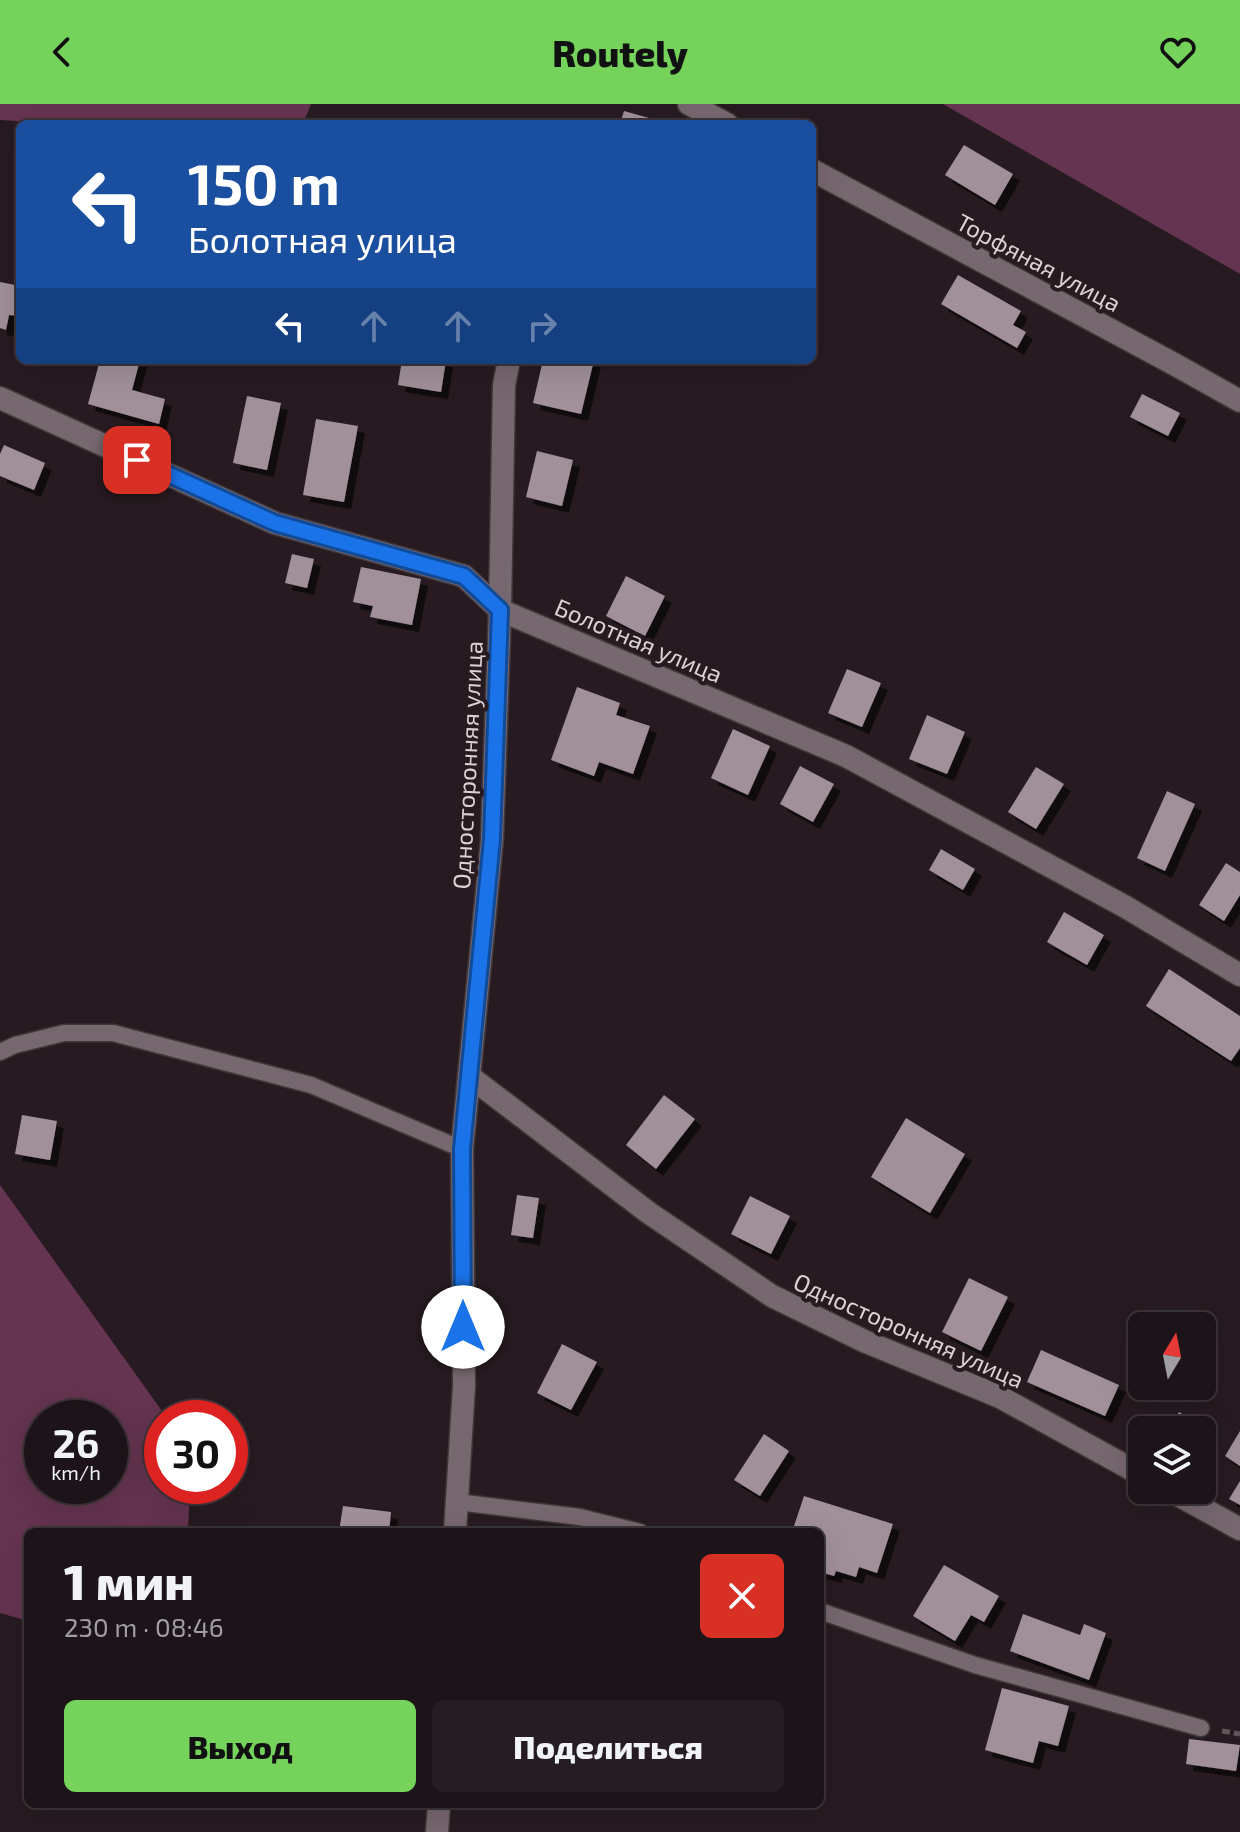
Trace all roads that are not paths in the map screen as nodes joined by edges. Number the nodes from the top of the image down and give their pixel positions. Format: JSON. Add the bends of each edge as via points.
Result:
{"nodes":[{"id":1,"x":689,"y":104,"type":"edge"},
{"id":2,"x":719,"y":120,"type":"edge"},
{"id":3,"x":816,"y":172,"type":"edge"},
{"id":4,"x":508,"y":364,"type":"edge"},
{"id":5,"x":0,"y":398,"type":"edge"},
{"id":6,"x":1240,"y":401,"type":"edge"},
{"id":7,"x":500,"y":610,"type":"junction"},
{"id":8,"x":1240,"y":975,"type":"edge"},
{"id":9,"x":0,"y":1052,"type":"edge"},
{"id":10,"x":469,"y":1076,"type":"junction"},
{"id":11,"x":462,"y":1149,"type":"junction"},
{"id":12,"x":1128,"y":1467,"type":"edge"},
{"id":13,"x":457,"y":1502,"type":"junction"},
{"id":14,"x":1194,"y":1504,"type":"edge"},
{"id":15,"x":455,"y":1528,"type":"edge"},
{"id":16,"x":624,"y":1528,"type":"edge"},
{"id":17,"x":1240,"y":1529,"type":"edge"},
{"id":18,"x":824,"y":1612,"type":"edge"},
{"id":19,"x":1201,"y":1728,"type":"dead end"},
{"id":20,"x":439,"y":1808,"type":"edge"},
{"id":21,"x":437,"y":1832,"type":"edge"}],
"edges":[{"from":1,"to":2,"type":"street"},
{"from":3,"to":6,"type":"street","name":"Торфяная улица"},
{"from":4,"to":7,"type":"street","name":"Односторонняя улица"},
{"from":5,"to":7,"type":"street","name":"Болотная улица","via":[[275,523],[464,576]]},
{"from":7,"to":8,"type":"street","name":"Болотная улица","via":[[846,756]]},
{"from":7,"to":10,"type":"street","name":"Односторонняя улица","via":[[492,839]]},
{"from":9,"to":11,"type":"lane","via":[[64,1033],[113,1033],[311,1085]]},
{"from":10,"to":11,"type":"street","name":"Односторонняя улица"},
{"from":10,"to":12,"type":"street","name":"Односторонняя улица","via":[[649,1213],[772,1296],[1000,1397]]},
{"from":11,"to":13,"type":"street","name":"Односторонняя улица","via":[[464,1386]]},
{"from":13,"to":15,"type":"street","name":"Односторонняя улица"},
{"from":13,"to":16,"type":"lane","via":[[580,1517]]},
{"from":14,"to":17,"type":"street"},
{"from":18,"to":19,"type":"lane","via":[[975,1665]]},
{"from":20,"to":21,"type":"street"}]}
